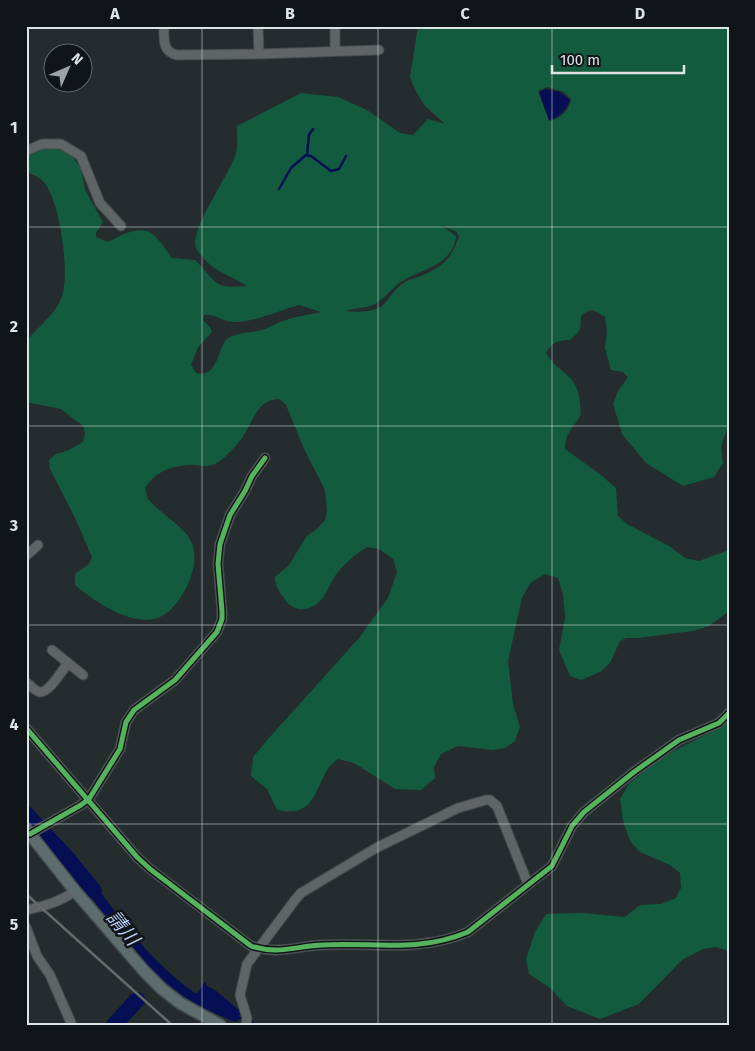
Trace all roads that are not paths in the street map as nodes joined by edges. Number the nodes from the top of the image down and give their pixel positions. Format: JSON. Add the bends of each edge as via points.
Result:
{"nodes":[{"id":1,"x":164,"y":26,"type":"edge"},
{"id":2,"x":258,"y":26,"type":"edge"},
{"id":3,"x":335,"y":26,"type":"edge"},
{"id":4,"x":379,"y":50,"type":"dead end"},
{"id":5,"x":335,"y":51,"type":"junction"},
{"id":6,"x":259,"y":54,"type":"junction"},
{"id":7,"x":26,"y":151,"type":"edge"},
{"id":8,"x":121,"y":226,"type":"dead end"},
{"id":9,"x":265,"y":458,"type":"dead end"},
{"id":10,"x":38,"y":544,"type":"dead end"},
{"id":11,"x":26,"y":556,"type":"edge"},
{"id":12,"x":52,"y":650,"type":"dead end"},
{"id":13,"x":68,"y":663,"type":"junction"},
{"id":14,"x":84,"y":675,"type":"dead end"},
{"id":15,"x":26,"y":682,"type":"edge"},
{"id":16,"x":729,"y":713,"type":"edge"},
{"id":17,"x":26,"y":728,"type":"edge"},
{"id":18,"x":88,"y":799,"type":"junction"},
{"id":19,"x":31,"y":831,"type":"edge"},
{"id":20,"x":528,"y":884,"type":"junction"},
{"id":21,"x":75,"y":891,"type":"junction"},
{"id":22,"x":26,"y":910,"type":"edge"},
{"id":23,"x":26,"y":927,"type":"edge"},
{"id":24,"x":260,"y":949,"type":"junction"},
{"id":25,"x":72,"y":1025,"type":"edge"},
{"id":26,"x":220,"y":1025,"type":"edge"},
{"id":27,"x":246,"y":1025,"type":"edge"}],
"edges":[{"from":1,"to":6,"type":"street","via":[[164,43],[174,54]]},
{"from":2,"to":6,"type":"street"},
{"from":3,"to":5,"type":"street"},
{"from":4,"to":5,"type":"street"},
{"from":5,"to":6,"type":"street"},
{"from":7,"to":8,"type":"street","via":[[42,144],[60,144],[81,156],[100,204]]},
{"from":9,"to":18,"type":"street","via":[[230,515],[220,544],[218,564],[222,619],[218,632],[176,680],[134,710],[126,722],[120,749]]},
{"from":10,"to":11,"type":"street"},
{"from":12,"to":13,"type":"street"},
{"from":13,"to":14,"type":"street"},
{"from":13,"to":15,"type":"street","via":[[45,691],[38,691]]},
{"from":16,"to":20,"type":"street","via":[[719,723],[679,740],[584,812],[572,826],[552,866]]},
{"from":17,"to":18,"type":"street"},
{"from":18,"to":19,"type":"street"},
{"from":18,"to":24,"type":"street","via":[[150,869],[251,946]]},
{"from":19,"to":21,"type":"main road"},
{"from":20,"to":24,"type":"street","via":[[468,932],[453,938],[418,945]]},
{"from":20,"to":24,"type":"street","via":[[497,806],[490,800],[481,801],[458,808],[376,848],[310,887],[295,900]]},
{"from":21,"to":22,"type":"street","via":[[55,903]]},
{"from":21,"to":26,"type":"main road","via":[[129,956],[162,989]]},
{"from":23,"to":25,"type":"street"},
{"from":24,"to":27,"type":"street","via":[[248,964],[240,995]]}]}
